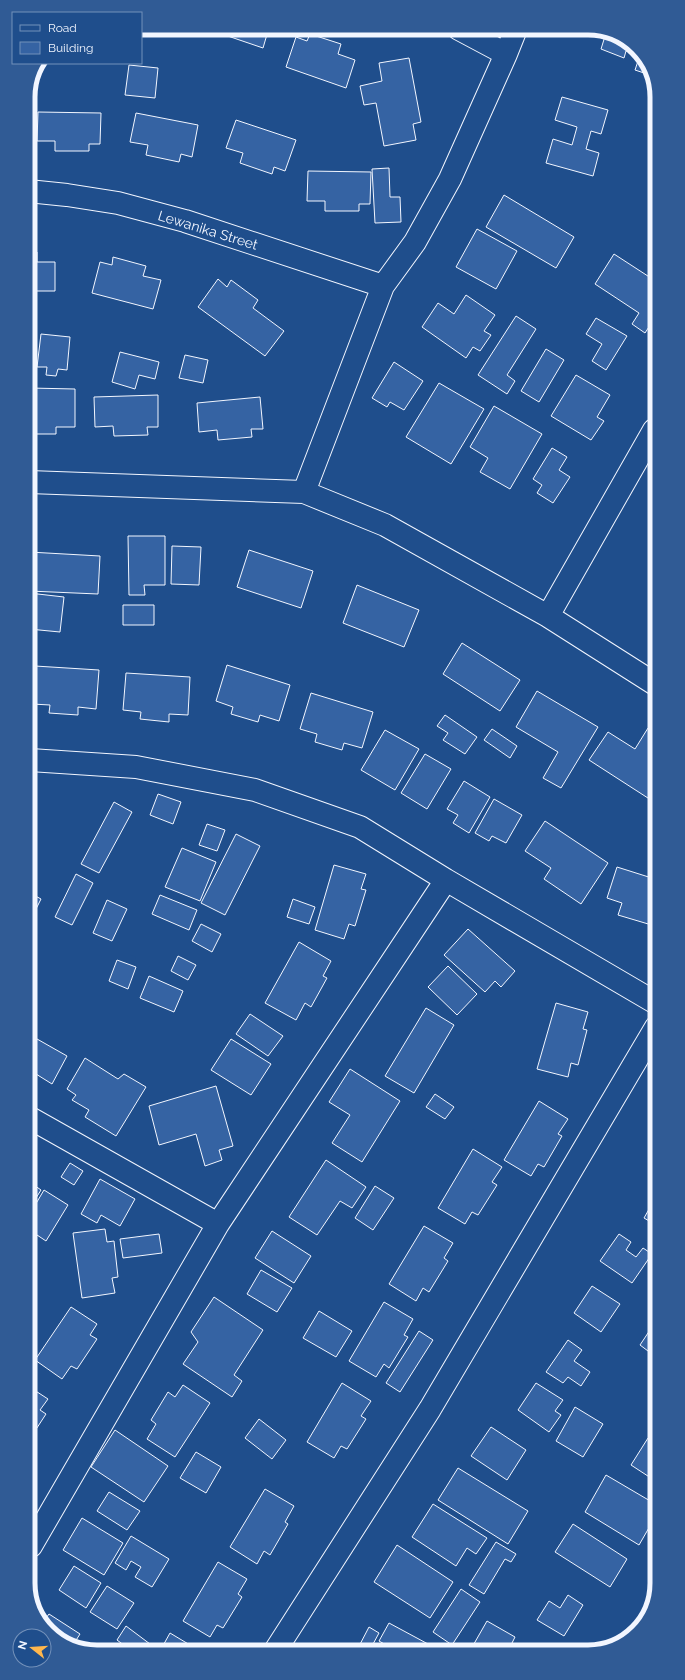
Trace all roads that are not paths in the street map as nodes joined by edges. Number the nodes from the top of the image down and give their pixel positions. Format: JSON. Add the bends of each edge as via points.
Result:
{"nodes":[{"id":1,"x":470,"y":35,"type":"edge"},
{"id":2,"x":514,"y":35,"type":"edge"},
{"id":3,"x":506,"y":54,"type":"junction"},
{"id":4,"x":35,"y":192,"type":"edge"},
{"id":5,"x":383,"y":286,"type":"junction"},
{"id":6,"x":650,"y":437,"type":"edge"},
{"id":7,"x":35,"y":482,"type":"edge"},
{"id":8,"x":304,"y":492,"type":"junction"},
{"id":9,"x":548,"y":616,"type":"junction"},
{"id":10,"x":650,"y":681,"type":"edge"},
{"id":11,"x":35,"y":760,"type":"edge"},
{"id":12,"x":446,"y":880,"type":"junction"},
{"id":13,"x":650,"y":999,"type":"edge"},
{"id":14,"x":650,"y":1037,"type":"edge"},
{"id":15,"x":35,"y":1121,"type":"edge"},
{"id":16,"x":218,"y":1224,"type":"junction"},
{"id":17,"x":35,"y":1539,"type":"edge"},
{"id":18,"x":279,"y":1645,"type":"edge"}],
"edges":[{"from":1,"to":3,"type":"street"},
{"from":2,"to":3,"type":"street"},
{"from":3,"to":5,"type":"street","via":[[450,180],[415,242]]},
{"from":4,"to":5,"type":"street","name":"Lewanika Street","via":[[118,203],[185,221]]},
{"from":5,"to":8,"type":"street"},
{"from":6,"to":9,"type":"street"},
{"from":7,"to":8,"type":"street"},
{"from":8,"to":9,"type":"street","via":[[385,525]]},
{"from":9,"to":10,"type":"street"},
{"from":11,"to":12,"type":"street","via":[[136,767],[255,790],[360,827]]},
{"from":12,"to":13,"type":"street"},
{"from":12,"to":16,"type":"street"},
{"from":14,"to":18,"type":"street","via":[[430,1409]]},
{"from":15,"to":16,"type":"street"},
{"from":16,"to":17,"type":"street"}]}
